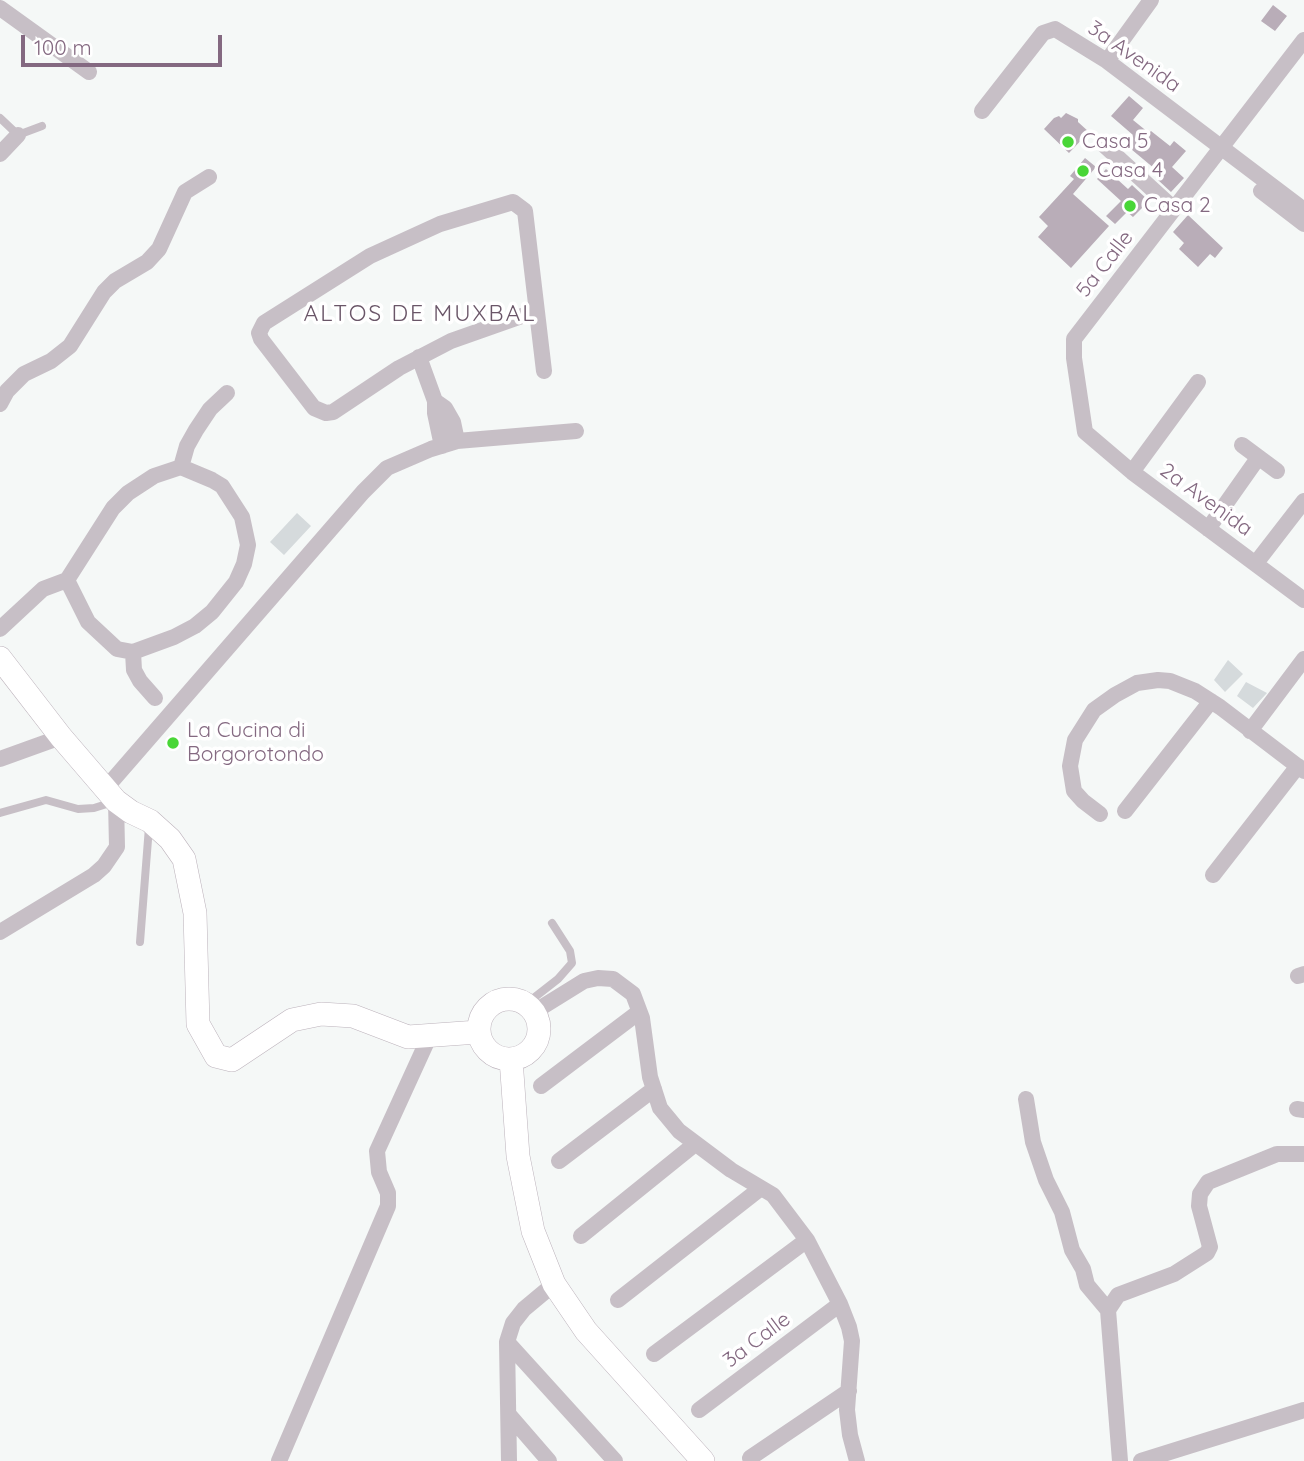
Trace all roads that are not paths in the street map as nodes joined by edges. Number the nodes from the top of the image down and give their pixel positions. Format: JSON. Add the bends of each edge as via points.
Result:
{"nodes":[{"id":1,"x":1151,"y":0,"type":"edge"},
{"id":2,"x":0,"y":8,"type":"edge"},
{"id":3,"x":1304,"y":40,"type":"edge"},
{"id":4,"x":1107,"y":61,"type":"junction"},
{"id":5,"x":89,"y":72,"type":"dead end"},
{"id":6,"x":982,"y":111,"type":"dead end"},
{"id":7,"x":0,"y":118,"type":"edge"},
{"id":8,"x":42,"y":126,"type":"dead end"},
{"id":9,"x":19,"y":135,"type":"junction"},
{"id":10,"x":1103,"y":144,"type":"dead end"},
{"id":11,"x":1216,"y":147,"type":"junction"},
{"id":12,"x":0,"y":154,"type":"edge"},
{"id":13,"x":209,"y":177,"type":"dead end"},
{"id":14,"x":1174,"y":209,"type":"junction"},
{"id":15,"x":1304,"y":210,"type":"edge"},
{"id":16,"x":1304,"y":224,"type":"edge"},
{"id":17,"x":536,"y":311,"type":"junction"},
{"id":18,"x":419,"y":357,"type":"junction"},
{"id":19,"x":544,"y":371,"type":"dead end"},
{"id":20,"x":1198,"y":382,"type":"dead end"},
{"id":21,"x":227,"y":393,"type":"dead end"},
{"id":22,"x":0,"y":404,"type":"edge"},
{"id":23,"x":576,"y":431,"type":"dead end"},
{"id":24,"x":1085,"y":432,"type":"joint"},
{"id":25,"x":450,"y":443,"type":"junction"},
{"id":26,"x":1242,"y":445,"type":"dead end"},
{"id":27,"x":1258,"y":458,"type":"junction"},
{"id":28,"x":181,"y":467,"type":"junction"},
{"id":29,"x":1277,"y":471,"type":"dead end"},
{"id":30,"x":1132,"y":472,"type":"junction"},
{"id":31,"x":1304,"y":501,"type":"edge"},
{"id":32,"x":1208,"y":529,"type":"junction"},
{"id":33,"x":1256,"y":563,"type":"junction"},
{"id":34,"x":67,"y":580,"type":"junction"},
{"id":35,"x":1304,"y":600,"type":"edge"},
{"id":36,"x":0,"y":629,"type":"edge"},
{"id":37,"x":133,"y":652,"type":"junction"},
{"id":38,"x":0,"y":658,"type":"edge"},
{"id":39,"x":1304,"y":659,"type":"edge"},
{"id":40,"x":155,"y":698,"type":"dead end"},
{"id":41,"x":1211,"y":701,"type":"junction"},
{"id":42,"x":1250,"y":730,"type":"junction"},
{"id":43,"x":61,"y":737,"type":"junction"},
{"id":44,"x":0,"y":759,"type":"edge"},
{"id":45,"x":1301,"y":769,"type":"edge"},
{"id":46,"x":110,"y":795,"type":"junction"},
{"id":47,"x":1125,"y":811,"type":"dead end"},
{"id":48,"x":0,"y":813,"type":"edge"},
{"id":49,"x":1100,"y":814,"type":"dead end"},
{"id":50,"x":150,"y":821,"type":"junction"},
{"id":51,"x":1213,"y":875,"type":"dead end"},
{"id":52,"x":552,"y":923,"type":"dead end"},
{"id":53,"x":0,"y":932,"type":"edge"},
{"id":54,"x":140,"y":942,"type":"dead end"},
{"id":55,"x":530,"y":1008,"type":"junction"},
{"id":56,"x":639,"y":1012,"type":"junction"},
{"id":57,"x":478,"y":1031,"type":"junction"},
{"id":58,"x":430,"y":1035,"type":"junction"},
{"id":59,"x":511,"y":1059,"type":"junction"},
{"id":60,"x":541,"y":1086,"type":"dead end"},
{"id":61,"x":654,"y":1089,"type":"junction"},
{"id":62,"x":1026,"y":1099,"type":"dead end"},
{"id":63,"x":695,"y":1144,"type":"junction"},
{"id":64,"x":1304,"y":1154,"type":"edge"},
{"id":65,"x":559,"y":1161,"type":"dead end"},
{"id":66,"x":761,"y":1188,"type":"junction"},
{"id":67,"x":581,"y":1236,"type":"dead end"},
{"id":68,"x":807,"y":1240,"type":"junction"},
{"id":69,"x":554,"y":1284,"type":"junction"},
{"id":70,"x":618,"y":1300,"type":"dead end"},
{"id":71,"x":840,"y":1304,"type":"junction"},
{"id":72,"x":1108,"y":1310,"type":"junction"},
{"id":73,"x":507,"y":1342,"type":"junction"},
{"id":74,"x":654,"y":1354,"type":"dead end"},
{"id":75,"x":849,"y":1391,"type":"junction"},
{"id":76,"x":699,"y":1410,"type":"dead end"},
{"id":77,"x":1304,"y":1410,"type":"edge"},
{"id":78,"x":510,"y":1416,"type":"junction"},
{"id":79,"x":750,"y":1458,"type":"dead end"},
{"id":80,"x":279,"y":1461,"type":"edge"},
{"id":81,"x":509,"y":1461,"type":"edge"},
{"id":82,"x":549,"y":1461,"type":"edge"},
{"id":83,"x":615,"y":1461,"type":"edge"},
{"id":84,"x":703,"y":1461,"type":"edge"},
{"id":85,"x":857,"y":1461,"type":"edge"},
{"id":86,"x":1120,"y":1461,"type":"edge"},
{"id":87,"x":1141,"y":1461,"type":"edge"}],
"edges":[{"from":1,"to":4,"type":"street"},
{"from":2,"to":5,"type":"street"},
{"from":3,"to":11,"type":"street","name":"5a Calle"},
{"from":4,"to":6,"type":"street","name":"3a Avenida","via":[[1055,29],[1043,33]]},
{"from":4,"to":11,"type":"street","name":"3a Avenida"},
{"from":7,"to":9,"type":"lane"},
{"from":8,"to":9,"type":"lane"},
{"from":9,"to":12,"type":"street"},
{"from":10,"to":14,"type":"street"},
{"from":11,"to":14,"type":"street","name":"5a Calle"},
{"from":11,"to":15,"type":"street","name":"3a Avenida"},
{"from":11,"to":16,"type":"street","name":"3a Avenida"},
{"from":13,"to":22,"type":"street","via":[[185,192],[159,249],[104,292],[70,346],[24,374]]},
{"from":14,"to":24,"type":"street","name":"5a Calle","via":[[1074,339]]},
{"from":17,"to":18,"type":"street"},
{"from":17,"to":18,"type":"street","via":[[525,211],[513,202],[440,224],[370,256],[259,330],[291,379],[323,413],[333,412]]},
{"from":17,"to":19,"type":"street"},
{"from":18,"to":25,"type":"street","via":[[435,401],[453,422]]},
{"from":20,"to":30,"type":"street"},
{"from":21,"to":28,"type":"street","via":[[196,430]]},
{"from":23,"to":25,"type":"street"},
{"from":24,"to":30,"type":"street","name":"2a Avenida"},
{"from":25,"to":46,"type":"street","via":[[394,463],[378,475]]},
{"from":26,"to":27,"type":"street"},
{"from":27,"to":29,"type":"street"},
{"from":27,"to":32,"type":"street"},
{"from":28,"to":34,"type":"street","via":[[142,482],[120,501]]},
{"from":28,"to":37,"type":"street","via":[[222,486],[233,500],[247,532],[244,564],[225,597],[195,626]]},
{"from":30,"to":32,"type":"street","name":"2a Avenida"},
{"from":31,"to":33,"type":"street"},
{"from":32,"to":33,"type":"street","name":"2a Avenida"},
{"from":33,"to":35,"type":"street","name":"2a Avenida"},
{"from":34,"to":36,"type":"street","via":[[43,589]]},
{"from":34,"to":37,"type":"street","via":[[88,622],[117,649]]},
{"from":37,"to":40,"type":"street","via":[[134,670]]},
{"from":38,"to":43,"type":"street"},
{"from":39,"to":42,"type":"street"},
{"from":41,"to":42,"type":"street"},
{"from":41,"to":47,"type":"street"},
{"from":41,"to":49,"type":"street","via":[[1170,681],[1148,681],[1126,688],[1094,710],[1075,740],[1071,775],[1074,791]]},
{"from":42,"to":45,"type":"street"},
{"from":43,"to":44,"type":"street"},
{"from":43,"to":46,"type":"street"},
{"from":45,"to":51,"type":"street"},
{"from":46,"to":48,"type":"lane","via":[[94,808],[78,809],[46,800]]},
{"from":46,"to":50,"type":"street","via":[[131,813]]},
{"from":46,"to":53,"type":"street","via":[[117,847],[104,866]]},
{"from":50,"to":54,"type":"lane"},
{"from":50,"to":58,"type":"street","via":[[184,859],[195,913],[198,1024],[216,1056],[232,1060],[292,1020],[321,1014],[353,1016],[408,1037]]},
{"from":52,"to":55,"type":"lane","via":[[570,951],[572,963]]},
{"from":55,"to":56,"type":"street","via":[[598,978],[613,979],[633,994]]},
{"from":55,"to":57,"type":"street","via":[[516,1000],[494,1003],[485,1010]]},
{"from":55,"to":59,"type":"street","via":[[538,1023],[538,1036],[533,1047]]},
{"from":56,"to":60,"type":"street"},
{"from":56,"to":61,"type":"street"},
{"from":57,"to":58,"type":"street"},
{"from":57,"to":59,"type":"street","via":[[489,1052]]},
{"from":58,"to":80,"type":"street","via":[[377,1151],[388,1206]]},
{"from":59,"to":69,"type":"street","via":[[523,1181],[533,1231]]},
{"from":61,"to":63,"type":"street","via":[[660,1108]]},
{"from":61,"to":65,"type":"street"},
{"from":62,"to":72,"type":"street","via":[[1033,1142],[1062,1212],[1072,1250],[1087,1285]]},
{"from":63,"to":66,"type":"street"},
{"from":63,"to":67,"type":"street"},
{"from":64,"to":72,"type":"street","via":[[1277,1154],[1208,1182],[1199,1206],[1210,1247],[1207,1253],[1174,1274],[1118,1294]]},
{"from":66,"to":68,"type":"street","via":[[773,1195]]},
{"from":66,"to":70,"type":"street"},
{"from":68,"to":71,"type":"street"},
{"from":68,"to":74,"type":"street"},
{"from":69,"to":73,"type":"street","via":[[524,1309]]},
{"from":69,"to":84,"type":"street","via":[[586,1331]]},
{"from":71,"to":75,"type":"street","via":[[852,1341]]},
{"from":71,"to":76,"type":"street","name":"3a Calle"},
{"from":72,"to":86,"type":"street"},
{"from":73,"to":78,"type":"street"},
{"from":73,"to":83,"type":"street"},
{"from":75,"to":79,"type":"street"},
{"from":75,"to":85,"type":"street","via":[[848,1422]]},
{"from":77,"to":87,"type":"street"},
{"from":78,"to":81,"type":"street"},
{"from":78,"to":82,"type":"street"}]}
